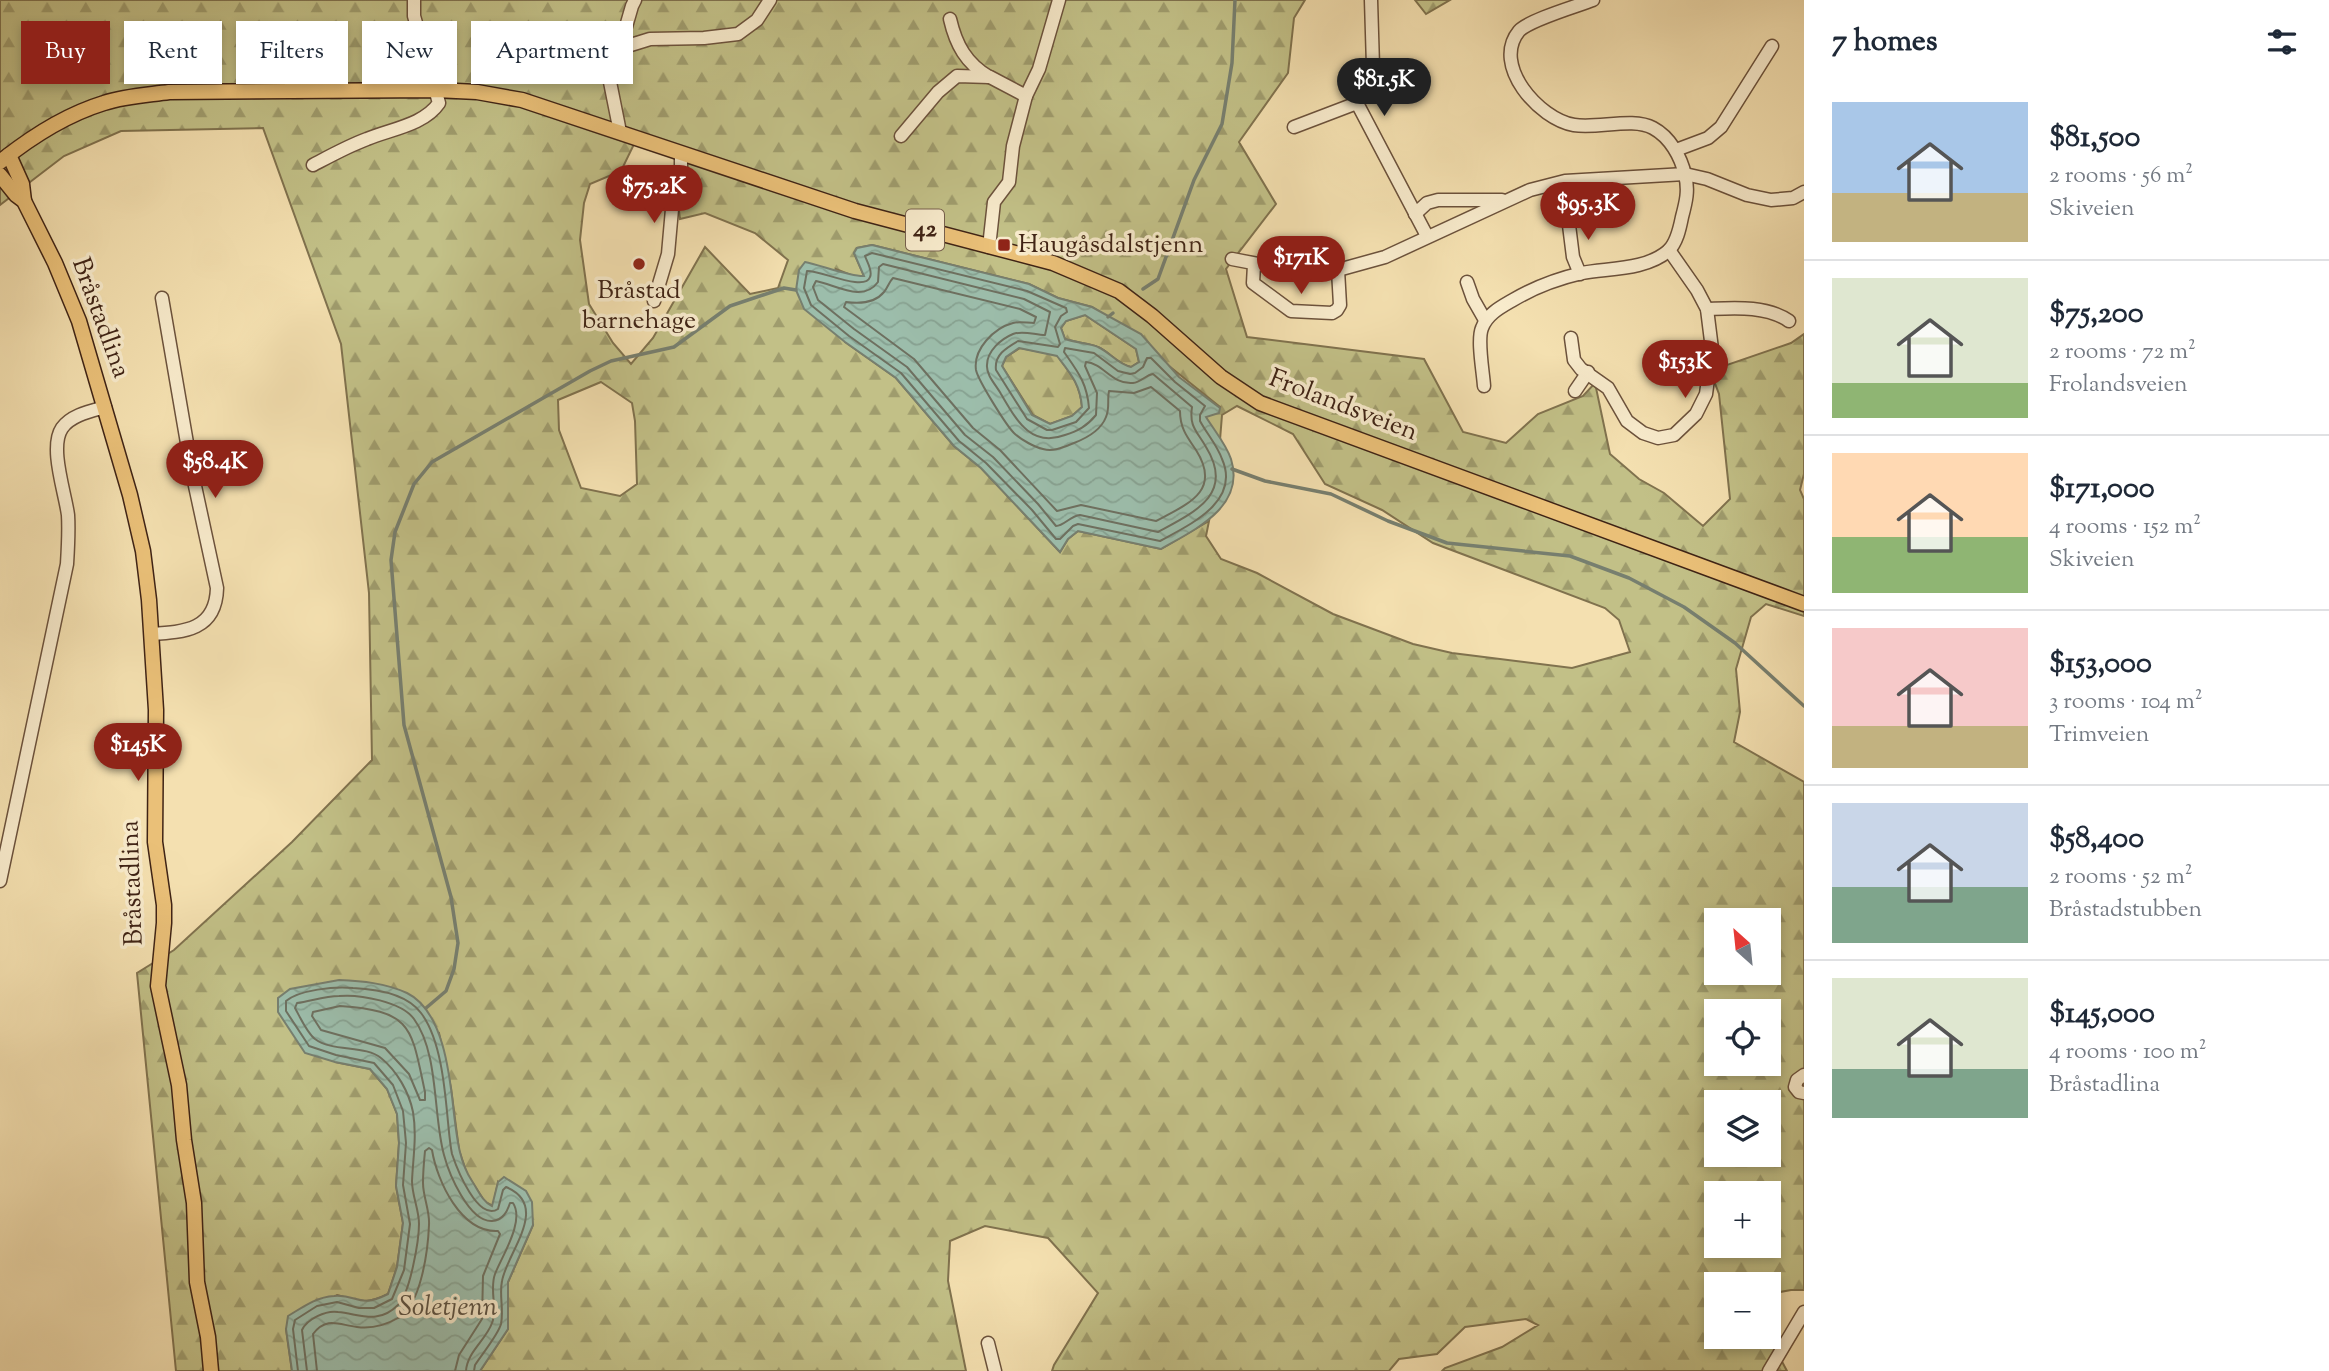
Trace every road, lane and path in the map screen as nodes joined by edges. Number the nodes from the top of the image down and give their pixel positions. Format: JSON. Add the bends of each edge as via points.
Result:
{"nodes":[{"id":1,"x":414,"y":0,"type":"edge"},
{"id":2,"x":635,"y":0,"type":"edge"},
{"id":3,"x":770,"y":0,"type":"edge"},
{"id":4,"x":1059,"y":0,"type":"edge"},
{"id":5,"x":1371,"y":0,"type":"edge"},
{"id":6,"x":1592,"y":0,"type":"edge"},
{"id":7,"x":950,"y":19,"type":"dead end"},
{"id":8,"x":628,"y":21,"type":"edge"},
{"id":9,"x":633,"y":44,"type":"edge"},
{"id":10,"x":1772,"y":46,"type":"dead end"},
{"id":11,"x":990,"y":77,"type":"junction"},
{"id":12,"x":610,"y":84,"type":"edge"},
{"id":13,"x":436,"y":90,"type":"junction"},
{"id":14,"x":1026,"y":96,"type":"junction"},
{"id":15,"x":1357,"y":103,"type":"junction"},
{"id":16,"x":1294,"y":127,"type":"dead end"},
{"id":17,"x":620,"y":132,"type":"junction"},
{"id":18,"x":901,"y":136,"type":"dead end"},
{"id":19,"x":1676,"y":150,"type":"junction"},
{"id":20,"x":681,"y":153,"type":"junction"},
{"id":21,"x":4,"y":158,"type":"edge"},
{"id":22,"x":313,"y":165,"type":"dead end"},
{"id":23,"x":1685,"y":174,"type":"junction"},
{"id":24,"x":0,"y":175,"type":"edge"},
{"id":25,"x":1804,"y":192,"type":"edge"},
{"id":26,"x":1506,"y":200,"type":"junction"},
{"id":27,"x":24,"y":201,"type":"junction"},
{"id":28,"x":1415,"y":214,"type":"junction"},
{"id":29,"x":1569,"y":216,"type":"dead end"},
{"id":30,"x":1427,"y":236,"type":"junction"},
{"id":31,"x":989,"y":247,"type":"junction"},
{"id":32,"x":1669,"y":250,"type":"junction"},
{"id":33,"x":1232,"y":258,"type":"dead end"},
{"id":34,"x":1254,"y":265,"type":"junction"},
{"id":35,"x":1338,"y":270,"type":"junction"},
{"id":36,"x":1580,"y":274,"type":"junction"},
{"id":37,"x":1467,"y":282,"type":"dead end"},
{"id":38,"x":162,"y":298,"type":"dead end"},
{"id":39,"x":654,"y":301,"type":"dead end"},
{"id":40,"x":1707,"y":309,"type":"junction"},
{"id":41,"x":1485,"y":320,"type":"junction"},
{"id":42,"x":1789,"y":321,"type":"dead end"},
{"id":43,"x":1571,"y":338,"type":"dead end"},
{"id":44,"x":1588,"y":372,"type":"junction"},
{"id":45,"x":1484,"y":386,"type":"dead end"},
{"id":46,"x":1575,"y":391,"type":"dead end"},
{"id":47,"x":105,"y":407,"type":"junction"},
{"id":48,"x":1804,"y":604,"type":"edge"},
{"id":49,"x":151,"y":634,"type":"junction"},
{"id":50,"x":0,"y":881,"type":"edge"},
{"id":51,"x":1804,"y":1075,"type":"edge"},
{"id":52,"x":1804,"y":1093,"type":"edge"},
{"id":53,"x":1804,"y":1312,"type":"edge"},
{"id":54,"x":988,"y":1343,"type":"dead end"},
{"id":55,"x":211,"y":1371,"type":"edge"},
{"id":56,"x":995,"y":1371,"type":"edge"},
{"id":57,"x":1769,"y":1371,"type":"edge"}],
"edges":[{"from":1,"to":13,"type":"street","via":[[414,16]]},
{"from":2,"to":8,"type":"street"},
{"from":3,"to":9,"type":"street","via":[[757,20],[738,34],[650,39]]},
{"from":4,"to":14,"type":"street","via":[[1039,69]]},
{"from":5,"to":15,"type":"street","via":[[1373,66]]},
{"from":6,"to":19,"type":"street","via":[[1521,29],[1511,44],[1510,63],[1520,85],[1535,103],[1572,125],[1636,123],[1652,127]]},
{"from":7,"to":11,"type":"street","via":[[960,51]]},
{"from":10,"to":19,"type":"street","via":[[1721,127],[1708,138]]},
{"from":11,"to":14,"type":"street"},
{"from":11,"to":18,"type":"street","via":[[957,76]]},
{"from":12,"to":17,"type":"street"},
{"from":13,"to":17,"type":"main road","name":"Frolandsveien","number":"42","via":[[522,100]]},
{"from":13,"to":21,"type":"main road","name":"Frolandsveien","number":"42","via":[[169,92],[128,97],[58,122]]},
{"from":13,"to":22,"type":"street","via":[[439,103],[432,113]]},
{"from":14,"to":31,"type":"street","via":[[1009,183],[993,202]]},
{"from":15,"to":16,"type":"street"},
{"from":15,"to":28,"type":"street"},
{"from":17,"to":20,"type":"main road","name":"Frolandsveien","number":"42"},
{"from":19,"to":23,"type":"street"},
{"from":20,"to":31,"type":"main road","name":"Frolandsveien","number":"42","via":[[855,211]]},
{"from":20,"to":39,"type":"street","via":[[668,254]]},
{"from":21,"to":27,"type":"main road","name":"Bråstadlina","via":[[22,184]]},
{"from":23,"to":25,"type":"street","via":[[1771,200]]},
{"from":23,"to":26,"type":"street","via":[[1565,181]]},
{"from":23,"to":32,"type":"street","via":[[1688,193]]},
{"from":24,"to":27,"type":"main road","name":"Bråstadlina"},
{"from":26,"to":28,"type":"street","via":[[1438,200]]},
{"from":26,"to":30,"type":"street"},
{"from":27,"to":47,"type":"main road","name":"Bråstadlina","via":[[66,286]]},
{"from":28,"to":30,"type":"street"},
{"from":29,"to":36,"type":"street","via":[[1573,257]]},
{"from":30,"to":35,"type":"street","via":[[1385,257]]},
{"from":31,"to":48,"type":"main road","name":"Frolandsveien","number":"42","via":[[1053,263],[1119,291],[1221,377],[1260,403]]},
{"from":32,"to":36,"type":"street","via":[[1633,266]]},
{"from":32,"to":40,"type":"street"},
{"from":33,"to":34,"type":"street"},
{"from":34,"to":35,"type":"street","via":[[1295,271]]},
{"from":34,"to":35,"type":"street","via":[[1253,283],[1295,313],[1337,310]]},
{"from":36,"to":41,"type":"street","via":[[1540,285]]},
{"from":37,"to":41,"type":"street"},
{"from":38,"to":49,"type":"street","via":[[217,598],[211,614],[194,628]]},
{"from":40,"to":42,"type":"street","via":[[1762,311]]},
{"from":40,"to":44,"type":"street","via":[[1712,349],[1706,394],[1696,414],[1674,435],[1658,438],[1643,433],[1627,421],[1608,388]]},
{"from":41,"to":45,"type":"street","via":[[1480,331]]},
{"from":43,"to":44,"type":"street","via":[[1574,360]]},
{"from":44,"to":46,"type":"street"},
{"from":47,"to":49,"type":"main road","name":"Bråstadlina","via":[[137,521]]},
{"from":47,"to":50,"type":"street","via":[[72,419],[58,437],[68,517],[67,564]]},
{"from":49,"to":55,"type":"main road","name":"Bråstadlina","via":[[157,735],[155,830],[164,914],[158,986],[179,1085],[194,1203],[197,1282]]},
{"from":51,"to":52,"type":"street","via":[[1796,1087]]},
{"from":53,"to":57,"type":"street"},
{"from":54,"to":56,"type":"street"}]}
